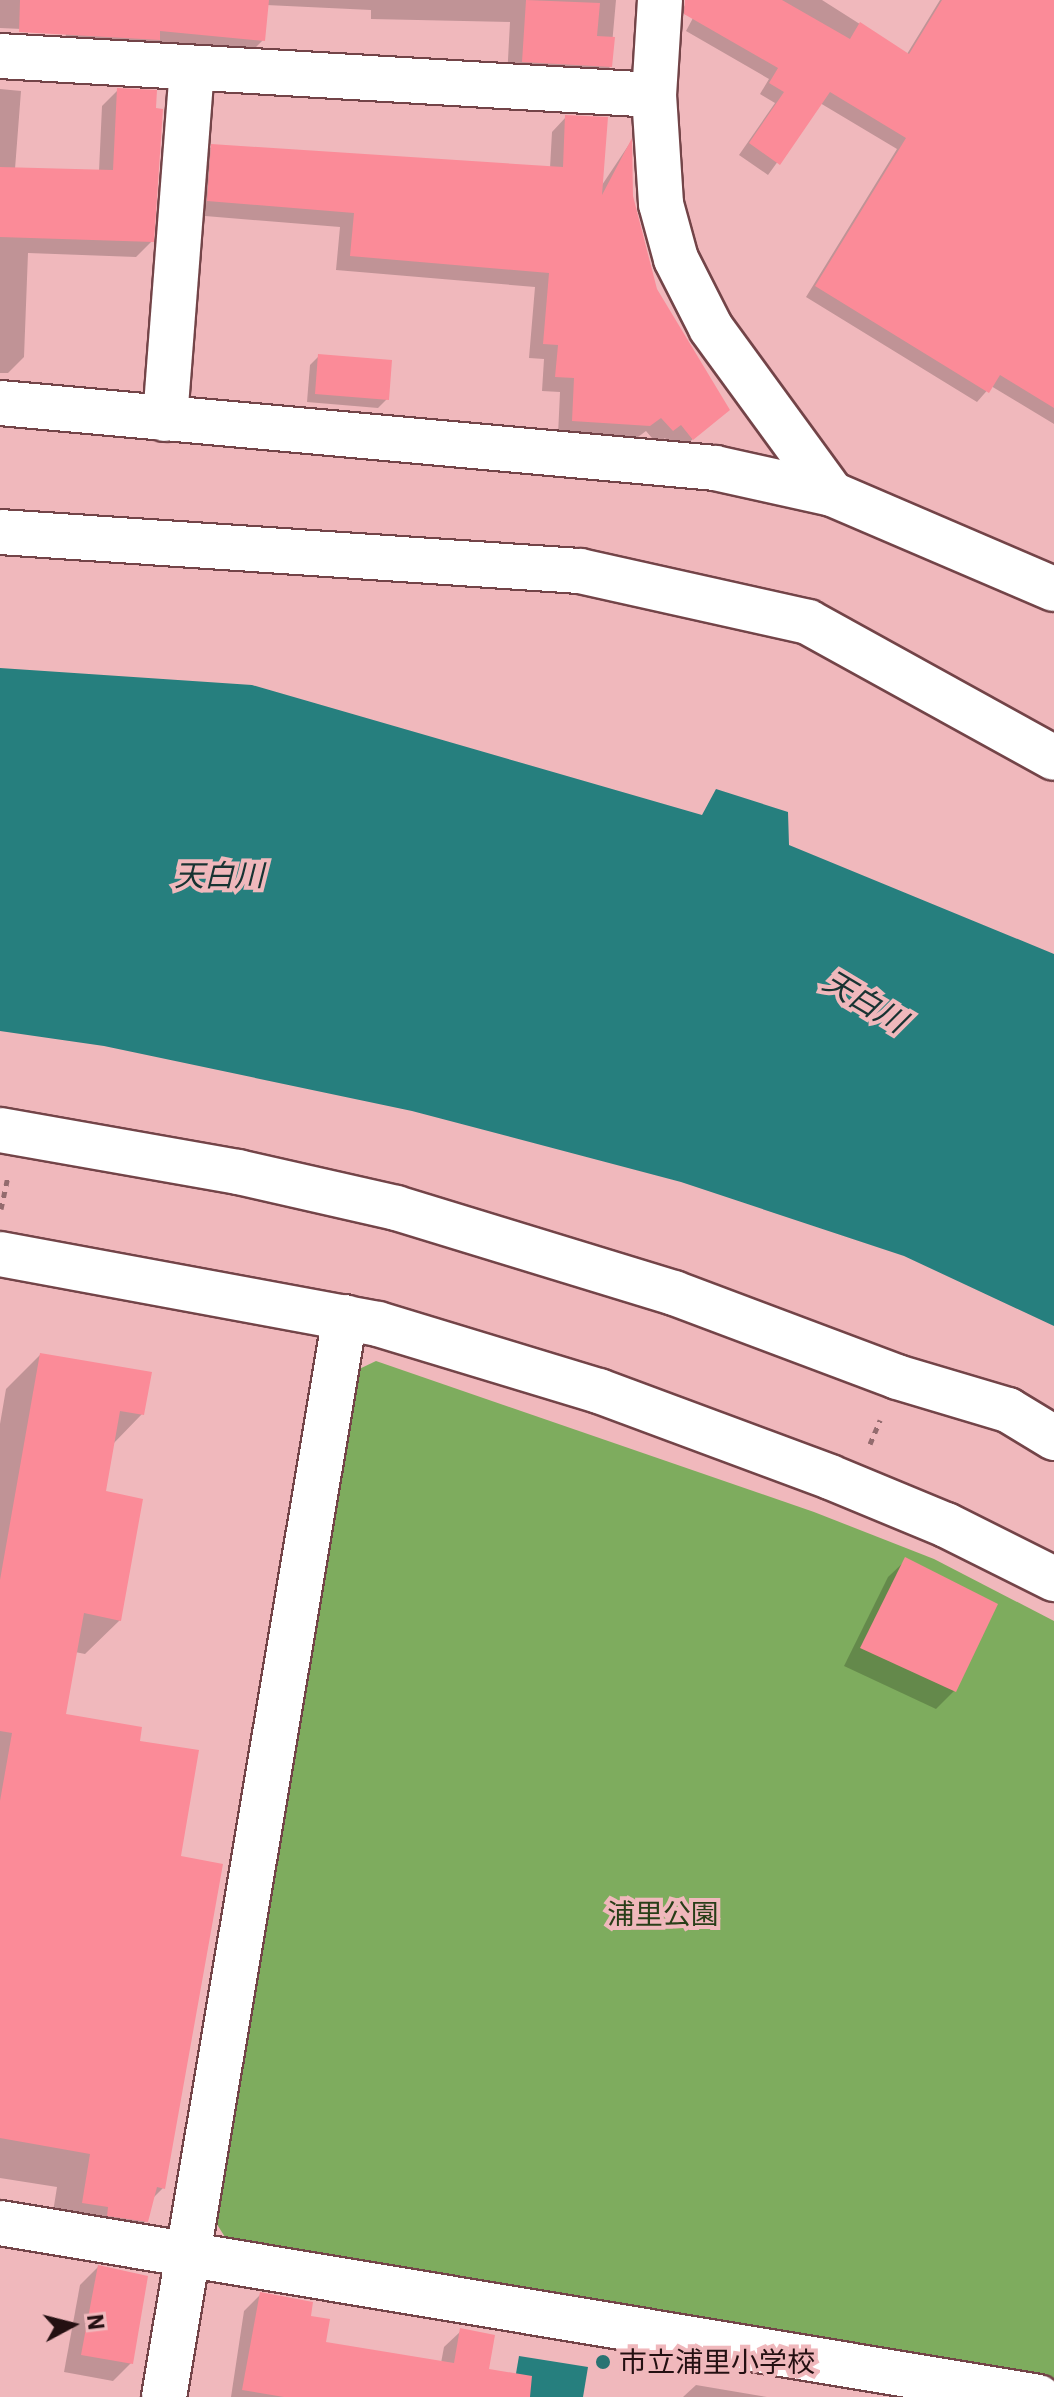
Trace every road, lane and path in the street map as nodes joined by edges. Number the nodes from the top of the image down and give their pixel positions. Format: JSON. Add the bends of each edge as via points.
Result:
{"nodes":[{"id":1,"x":660,"y":0,"type":"edge"},
{"id":2,"x":0,"y":56,"type":"edge"},
{"id":3,"x":192,"y":68,"type":"junction"},
{"id":4,"x":654,"y":95,"type":"junction"},
{"id":5,"x":0,"y":403,"type":"edge"},
{"id":6,"x":165,"y":419,"type":"junction"},
{"id":7,"x":832,"y":494,"type":"junction"},
{"id":8,"x":0,"y":532,"type":"edge"},
{"id":9,"x":1048,"y":573,"type":"edge"},
{"id":10,"x":1054,"y":758,"type":"edge"},
{"id":11,"x":0,"y":1130,"type":"edge"},
{"id":12,"x":0,"y":1254,"type":"edge"},
{"id":13,"x":345,"y":1317,"type":"junction"},
{"id":14,"x":1054,"y":1438,"type":"edge"},
{"id":15,"x":1054,"y":1579,"type":"edge"},
{"id":16,"x":0,"y":2223,"type":"edge"},
{"id":17,"x":189,"y":2255,"type":"junction"},
{"id":18,"x":983,"y":2392,"type":"edge"},
{"id":19,"x":164,"y":2397,"type":"edge"},
{"id":20,"x":1039,"y":2397,"type":"edge"}],
"edges":[{"from":1,"to":4,"type":"street"},
{"from":2,"to":3,"type":"street"},
{"from":3,"to":4,"type":"street"},
{"from":3,"to":6,"type":"street"},
{"from":4,"to":7,"type":"street","via":[[661,204],[676,259],[711,328]]},
{"from":5,"to":6,"type":"street"},
{"from":6,"to":7,"type":"street","via":[[715,468]]},
{"from":7,"to":9,"type":"street"},
{"from":8,"to":10,"type":"street","via":[[580,571],[808,622]]},
{"from":11,"to":14,"type":"street","via":[[238,1172],[396,1208],[674,1293],[897,1377],[1008,1410]]},
{"from":12,"to":13,"type":"street"},
{"from":13,"to":15,"type":"street","via":[[599,1391],[779,1457],[946,1525]]},
{"from":13,"to":17,"type":"street"},
{"from":16,"to":17,"type":"street"},
{"from":17,"to":18,"type":"street"},
{"from":17,"to":19,"type":"street"},
{"from":18,"to":20,"type":"street"}]}
